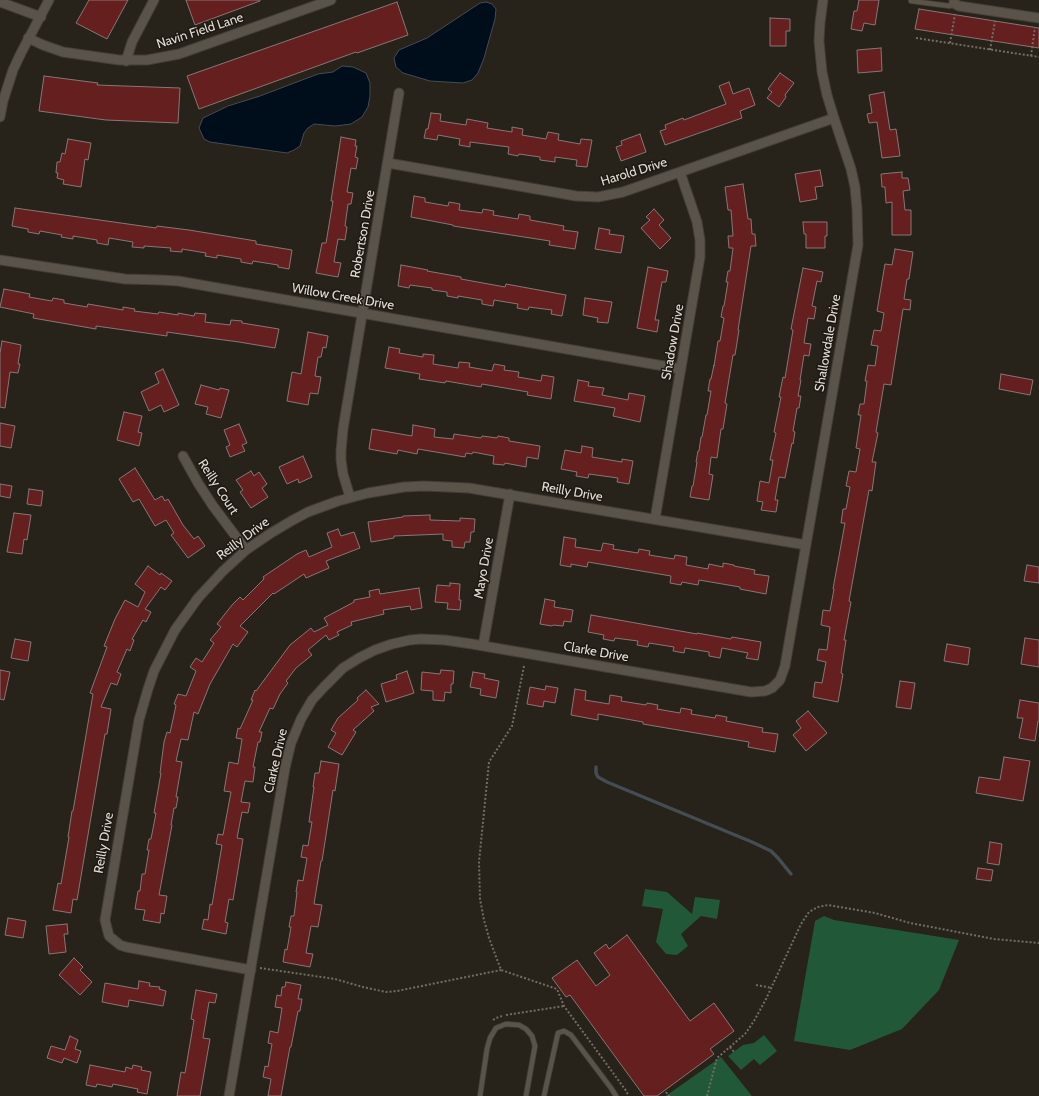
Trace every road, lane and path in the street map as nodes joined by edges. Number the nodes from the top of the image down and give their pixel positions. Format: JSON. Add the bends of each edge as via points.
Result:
{"nodes":[{"id":1,"x":50,"y":0,"type":"edge"},
{"id":2,"x":154,"y":0,"type":"edge"},
{"id":3,"x":331,"y":0,"type":"edge"},
{"id":4,"x":823,"y":0,"type":"edge"},
{"id":5,"x":911,"y":0,"type":"edge"},
{"id":6,"x":0,"y":2,"type":"edge"},
{"id":7,"x":954,"y":2,"type":"edge"},
{"id":8,"x":997,"y":12,"type":"junction"},
{"id":9,"x":41,"y":17,"type":"junction"},
{"id":10,"x":1038,"y":18,"type":"edge"},
{"id":11,"x":28,"y":38,"type":"junction"},
{"id":12,"x":916,"y":38,"type":"dead end"},
{"id":13,"x":950,"y":43,"type":"junction"},
{"id":14,"x":990,"y":50,"type":"junction"},
{"id":15,"x":1031,"y":56,"type":"junction"},
{"id":16,"x":1039,"y":58,"type":"edge"},
{"id":17,"x":126,"y":61,"type":"junction"},
{"id":18,"x":400,"y":93,"type":"dead end"},
{"id":19,"x":0,"y":117,"type":"edge"},
{"id":20,"x":834,"y":118,"type":"junction"},
{"id":21,"x":388,"y":163,"type":"junction"},
{"id":22,"x":680,"y":172,"type":"junction"},
{"id":23,"x":0,"y":260,"type":"edge"},
{"id":24,"x":362,"y":314,"type":"junction"},
{"id":25,"x":681,"y":369,"type":"junction"},
{"id":26,"x":183,"y":456,"type":"dead end"},
{"id":27,"x":510,"y":494,"type":"junction"},
{"id":28,"x":350,"y":497,"type":"junction"},
{"id":29,"x":655,"y":519,"type":"junction"},
{"id":30,"x":806,"y":546,"type":"junction"},
{"id":31,"x":246,"y":550,"type":"junction"},
{"id":32,"x":483,"y":646,"type":"junction"},
{"id":33,"x":524,"y":666,"type":"dead end"},
{"id":34,"x":772,"y":688,"type":"joint"},
{"id":35,"x":1039,"y":943,"type":"edge"},
{"id":36,"x":254,"y":969,"type":"junction"},
{"id":37,"x":501,"y":970,"type":"junction"},
{"id":38,"x":756,"y":985,"type":"dead end"},
{"id":39,"x":772,"y":988,"type":"junction"},
{"id":40,"x":564,"y":1006,"type":"junction"},
{"id":41,"x":490,"y":1023,"type":"dead end"},
{"id":42,"x":730,"y":1047,"type":"junction"},
{"id":43,"x":734,"y":1052,"type":"dead end"},
{"id":44,"x":666,"y":1092,"type":"dead end"},
{"id":45,"x":229,"y":1096,"type":"edge"},
{"id":46,"x":480,"y":1096,"type":"edge"},
{"id":47,"x":526,"y":1096,"type":"edge"},
{"id":48,"x":544,"y":1096,"type":"edge"},
{"id":49,"x":616,"y":1096,"type":"edge"},
{"id":50,"x":628,"y":1096,"type":"edge"},
{"id":51,"x":669,"y":1096,"type":"edge"},
{"id":52,"x":707,"y":1096,"type":"edge"}],
"edges":[{"from":1,"to":9,"type":"street"},
{"from":2,"to":17,"type":"street","via":[[132,42]]},
{"from":3,"to":17,"type":"street","name":"Navin Field Lane","via":[[179,54]]},
{"from":4,"to":20,"type":"street","name":"Shallowdale Drive","via":[[819,41],[822,72]]},
{"from":5,"to":7,"type":"lane","via":[[950,6]]},
{"from":6,"to":9,"type":"street"},
{"from":7,"to":8,"type":"street","via":[[959,6]]},
{"from":7,"to":13,"type":"path"},
{"from":8,"to":10,"type":"street"},
{"from":8,"to":14,"type":"path"},
{"from":9,"to":11,"type":"street"},
{"from":10,"to":15,"type":"path"},
{"from":11,"to":17,"type":"street","name":"Navin Field Lane","via":[[63,52]]},
{"from":11,"to":19,"type":"street","via":[[8,85]]},
{"from":12,"to":13,"type":"path"},
{"from":13,"to":14,"type":"path"},
{"from":14,"to":15,"type":"path"},
{"from":15,"to":16,"type":"path"},
{"from":18,"to":21,"type":"street","name":"Robertson Drive"},
{"from":20,"to":22,"type":"street","name":"Harold Drive"},
{"from":20,"to":30,"type":"street","name":"Shallowdale Drive","via":[[855,187],[858,244]]},
{"from":21,"to":22,"type":"street","name":"Harold Drive","via":[[588,197],[615,194]]},
{"from":21,"to":24,"type":"street","name":"Robertson Drive"},
{"from":22,"to":25,"type":"street","name":"Shadow Drive","via":[[697,222],[701,248]]},
{"from":23,"to":24,"type":"street","name":"Willow Creek Drive","via":[[117,278],[178,281]]},
{"from":24,"to":25,"type":"street","name":"Willow Creek Drive"},
{"from":24,"to":28,"type":"street","name":"Robertson Drive","via":[[341,442],[343,474]]},
{"from":25,"to":29,"type":"street","name":"Shadow Drive"},
{"from":26,"to":31,"type":"street","name":"Reilly Court","via":[[198,484]]},
{"from":27,"to":28,"type":"street","name":"Reilly Drive","via":[[469,488],[424,486],[368,492]]},
{"from":27,"to":29,"type":"street","name":"Reilly Drive"},
{"from":27,"to":32,"type":"street","name":"Mayo Drive"},
{"from":28,"to":31,"type":"street","name":"Reilly Drive","via":[[293,520]]},
{"from":29,"to":30,"type":"street","name":"Reilly Drive"},
{"from":30,"to":34,"type":"street","name":"Shallowdale Drive","via":[[785,666],[780,680]]},
{"from":31,"to":36,"type":"street","name":"Reilly Drive","via":[[198,598],[175,630],[154,671],[139,720],[105,920],[109,936],[126,947]]},
{"from":32,"to":34,"type":"street","name":"Clarke Drive","via":[[751,692]]},
{"from":32,"to":36,"type":"street","name":"Clarke Drive","via":[[421,639],[392,644],[374,650],[343,668],[312,700],[297,727],[288,755]]},
{"from":33,"to":37,"type":"path","via":[[512,726],[490,762],[479,862],[480,899],[484,920]]},
{"from":35,"to":39,"type":"path","via":[[994,939],[828,905],[810,912],[801,924]]},
{"from":36,"to":37,"type":"path","via":[[335,979],[386,992]]},
{"from":36,"to":45,"type":"street","name":"Clarke Drive"},
{"from":37,"to":40,"type":"path","via":[[557,989]]},
{"from":38,"to":39,"type":"path"},
{"from":39,"to":42,"type":"path","via":[[745,1034]]},
{"from":40,"to":41,"type":"path","via":[[504,1016]]},
{"from":40,"to":50,"type":"path"},
{"from":42,"to":43,"type":"path"},
{"from":42,"to":52,"type":"path","via":[[717,1058]]},
{"from":44,"to":51,"type":"path"},
{"from":46,"to":47,"type":"lane","via":[[490,1038],[496,1028],[506,1024],[519,1025],[526,1029],[534,1041]]},
{"from":48,"to":49,"type":"lane","via":[[558,1033],[564,1031],[571,1035]]}]}
